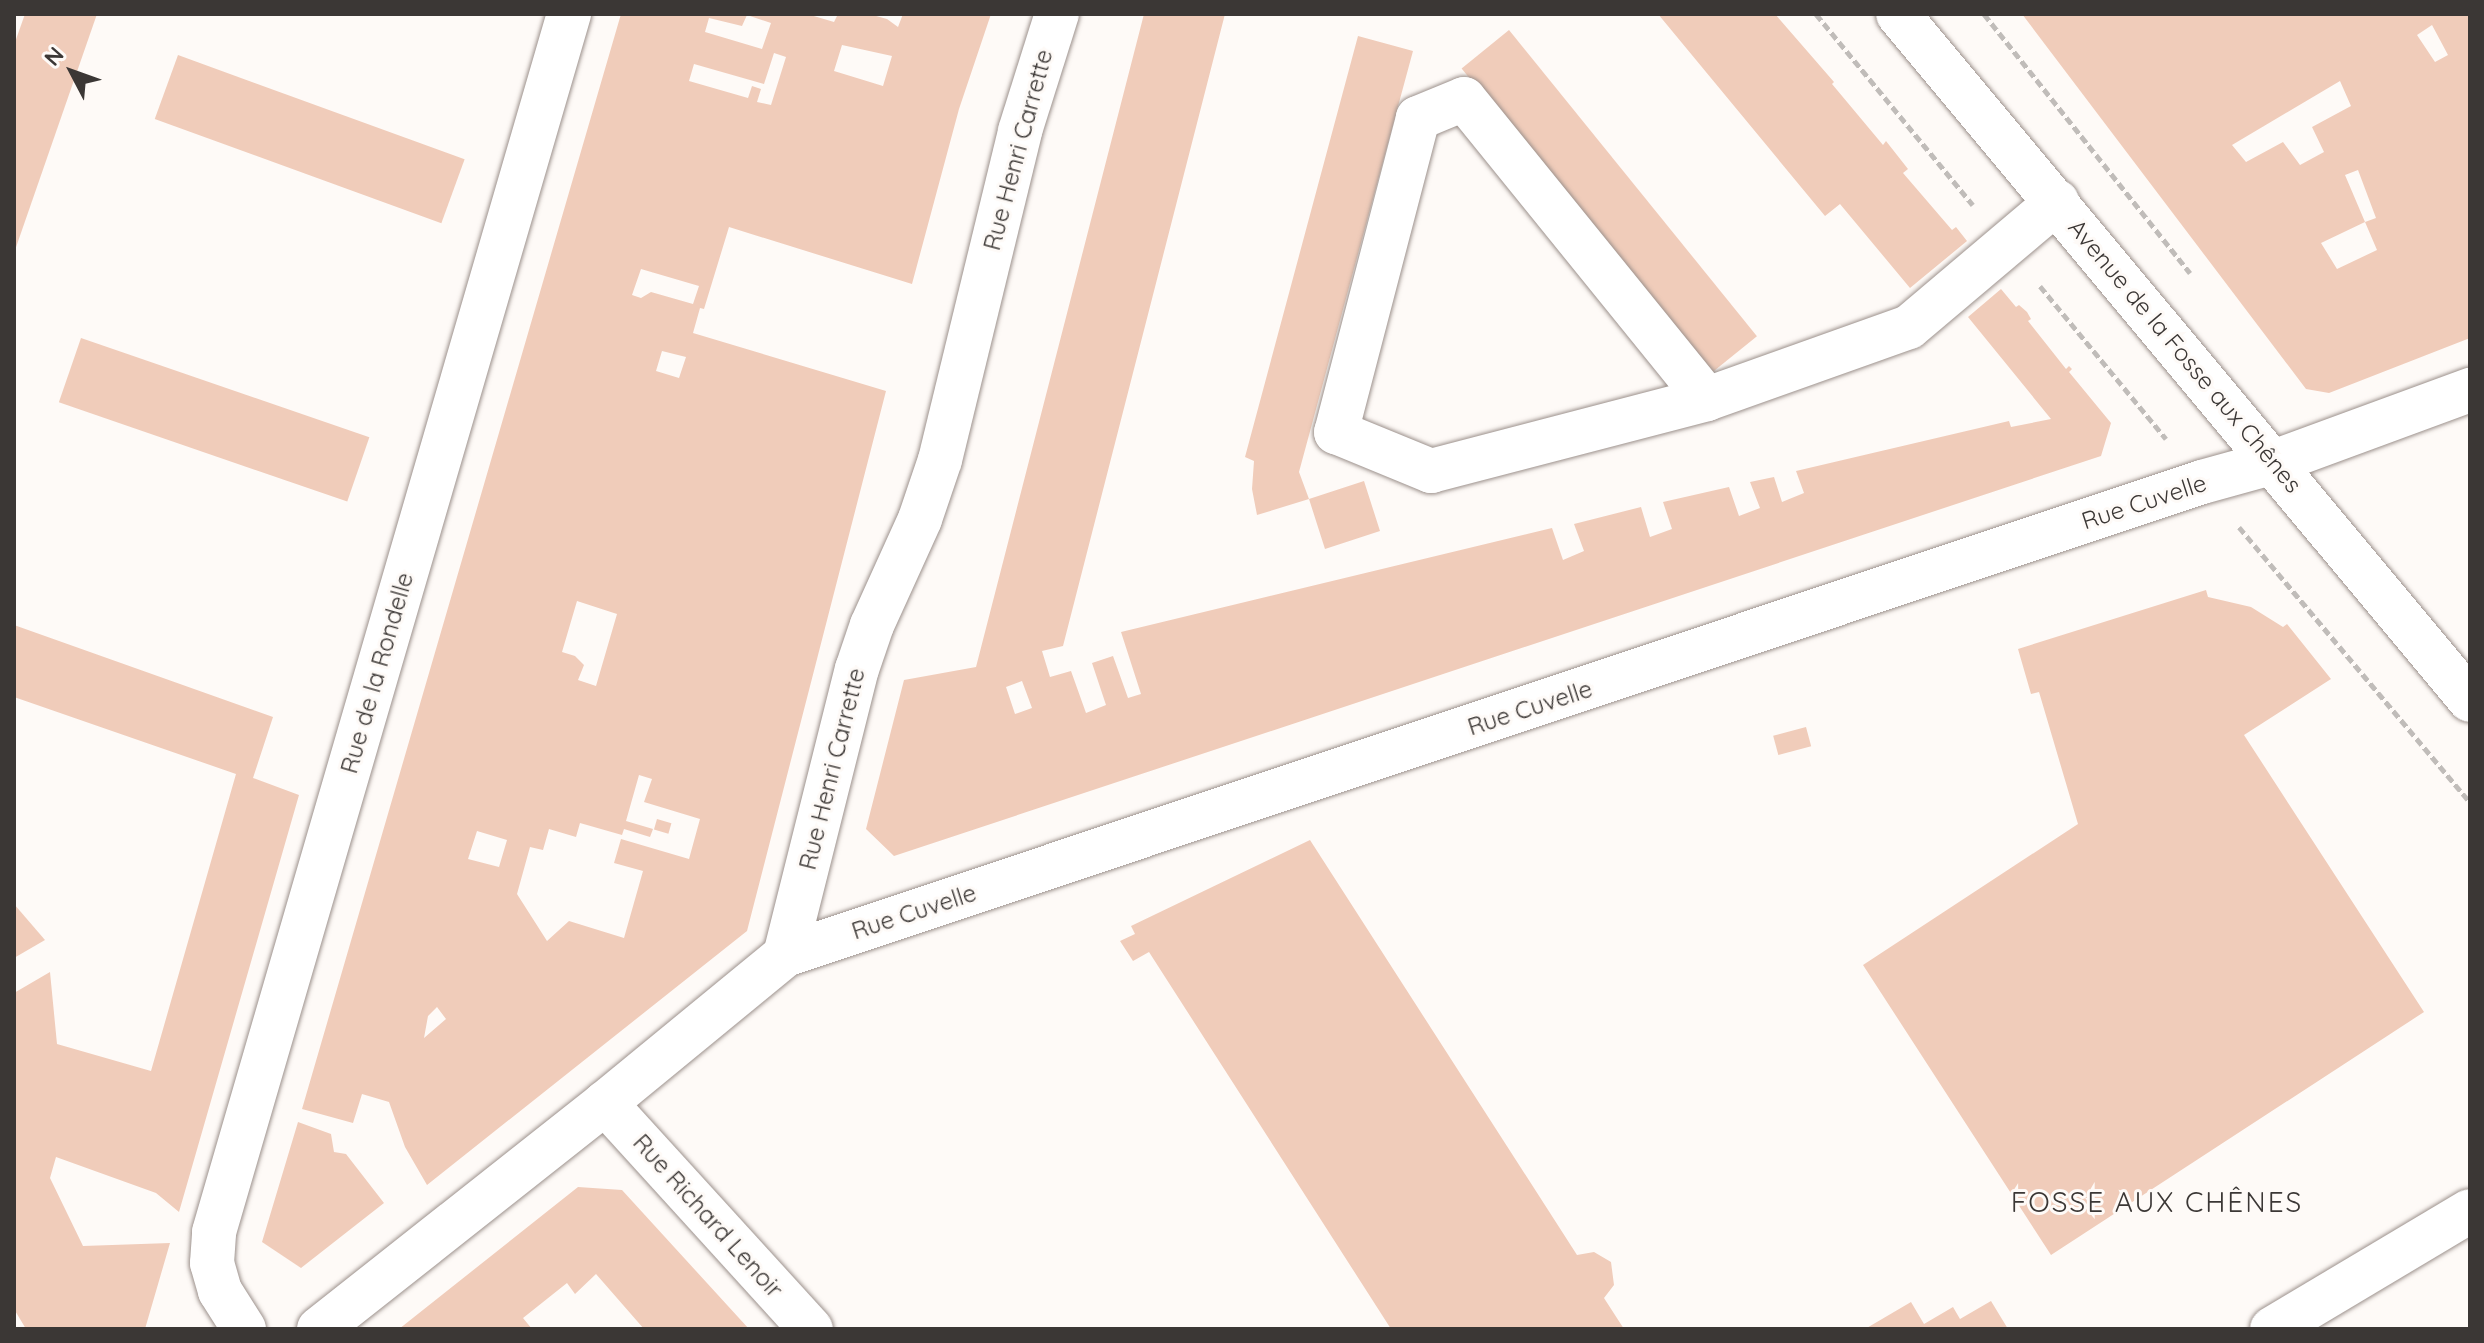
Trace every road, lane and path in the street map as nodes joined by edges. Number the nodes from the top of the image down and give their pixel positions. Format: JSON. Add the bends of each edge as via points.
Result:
{"nodes":[{"id":1,"x":569,"y":14,"type":"edge"},
{"id":2,"x":1057,"y":14,"type":"edge"},
{"id":3,"x":1816,"y":14,"type":"edge"},
{"id":4,"x":1898,"y":14,"type":"edge"},
{"id":5,"x":1984,"y":14,"type":"edge"},
{"id":6,"x":2057,"y":202,"type":"junction"},
{"id":7,"x":2006,"y":245,"type":"junction"},
{"id":8,"x":2198,"y":283,"type":"dead end"},
{"id":9,"x":2470,"y":390,"type":"edge"},
{"id":10,"x":1707,"y":399,"type":"junction"},
{"id":11,"x":2274,"y":462,"type":"junction"},
{"id":12,"x":2202,"y":482,"type":"junction"},
{"id":13,"x":2470,"y":700,"type":"edge"},
{"id":14,"x":2470,"y":802,"type":"edge"},
{"id":15,"x":785,"y":955,"type":"junction"},
{"id":16,"x":605,"y":1103,"type":"junction"},
{"id":17,"x":2470,"y":1211,"type":"edge"},
{"id":18,"x":244,"y":1329,"type":"edge"},
{"id":19,"x":319,"y":1329,"type":"edge"},
{"id":20,"x":811,"y":1329,"type":"edge"},
{"id":21,"x":2272,"y":1329,"type":"edge"}],
"edges":[{"from":1,"to":18,"type":"street","name":"Rue de la Rondelle","via":[[214,1232],[212,1263],[220,1291]]},
{"from":2,"to":15,"type":"street","name":"Rue Henri Carrette","via":[[1020,131],[940,460],[857,669]]},
{"from":3,"to":7,"type":"path"},
{"from":4,"to":6,"type":"street","name":"Avenue de la Fosse aux Chênes"},
{"from":5,"to":8,"type":"path"},
{"from":6,"to":7,"type":"street"},
{"from":6,"to":11,"type":"street","name":"Avenue de la Fosse aux Chênes"},
{"from":7,"to":10,"type":"street","via":[[1909,327]]},
{"from":7,"to":12,"type":"path"},
{"from":9,"to":11,"type":"street","name":"Rue Cuvelle"},
{"from":10,"to":10,"type":"street","via":[[1431,471],[1336,432],[1418,118],[1464,99]]},
{"from":11,"to":12,"type":"street","name":"Rue Cuvelle"},
{"from":11,"to":13,"type":"street","name":"Avenue de la Fosse aux Chênes"},
{"from":12,"to":14,"type":"path"},
{"from":12,"to":15,"type":"street","name":"Rue Cuvelle"},
{"from":15,"to":16,"type":"street"},
{"from":16,"to":19,"type":"street"},
{"from":16,"to":20,"type":"street","name":"Rue Richard Lenoir"},
{"from":17,"to":21,"type":"street"}]}
